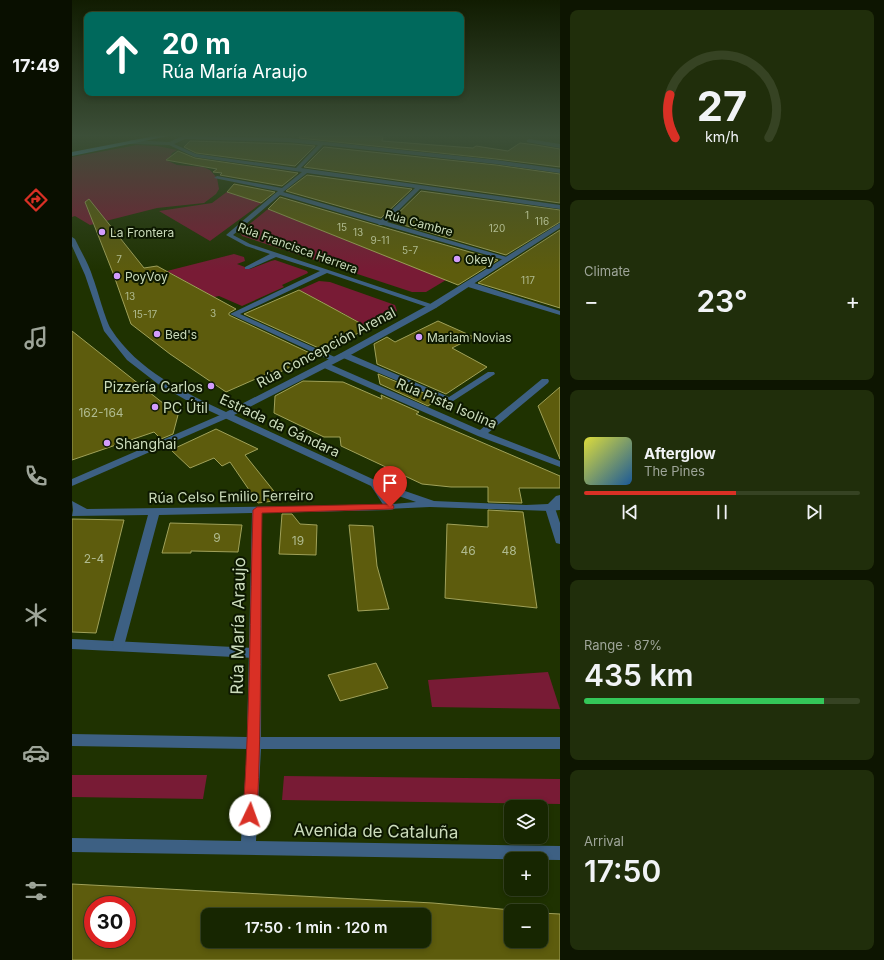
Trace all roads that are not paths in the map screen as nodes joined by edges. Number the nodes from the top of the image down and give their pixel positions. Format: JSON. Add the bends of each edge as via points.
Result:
{"nodes":[{"id":1,"x":230,"y":181,"type":"edge"},
{"id":2,"x":294,"y":181,"type":"edge"},
{"id":3,"x":375,"y":181,"type":"edge"},
{"id":4,"x":419,"y":187,"type":"junction"},
{"id":5,"x":281,"y":192,"type":"junction"},
{"id":6,"x":560,"y":207,"type":"edge"},
{"id":7,"x":381,"y":224,"type":"junction"},
{"id":8,"x":560,"y":225,"type":"edge"},
{"id":9,"x":72,"y":239,"type":"edge"},
{"id":10,"x":276,"y":254,"type":"junction"},
{"id":11,"x":508,"y":259,"type":"junction"},
{"id":12,"x":247,"y":268,"type":"dead end"},
{"id":13,"x":326,"y":271,"type":"junction"},
{"id":14,"x":468,"y":284,"type":"junction"},
{"id":15,"x":433,"y":306,"type":"junction"},
{"id":16,"x":560,"y":313,"type":"edge"},
{"id":17,"x":344,"y":355,"type":"junction"},
{"id":18,"x":334,"y":360,"type":"junction"},
{"id":19,"x":325,"y":365,"type":"junction"},
{"id":20,"x":491,"y":374,"type":"dead end"},
{"id":21,"x":545,"y":381,"type":"dead end"},
{"id":22,"x":227,"y":415,"type":"junction"},
{"id":23,"x":480,"y":434,"type":"junction"},
{"id":24,"x":560,"y":464,"type":"edge"},
{"id":25,"x":73,"y":484,"type":"edge"},
{"id":26,"x":375,"y":484,"type":"junction"},
{"id":27,"x":560,"y":498,"type":"edge"},
{"id":28,"x":72,"y":504,"type":"edge"},
{"id":29,"x":433,"y":504,"type":"junction"},
{"id":30,"x":390,"y":507,"type":"junction"},
{"id":31,"x":555,"y":508,"type":"edge"},
{"id":32,"x":257,"y":510,"type":"junction"},
{"id":33,"x":154,"y":512,"type":"junction"},
{"id":34,"x":72,"y":513,"type":"edge"},
{"id":35,"x":85,"y":513,"type":"junction"},
{"id":36,"x":560,"y":540,"type":"edge"},
{"id":37,"x":72,"y":644,"type":"edge"},
{"id":38,"x":118,"y":646,"type":"junction"},
{"id":39,"x":254,"y":653,"type":"junction"},
{"id":40,"x":72,"y":740,"type":"edge"},
{"id":41,"x":254,"y":743,"type":"junction"},
{"id":42,"x":560,"y":743,"type":"edge"},
{"id":43,"x":72,"y":845,"type":"edge"},
{"id":44,"x":248,"y":848,"type":"junction"},
{"id":45,"x":560,"y":853,"type":"edge"}],
"edges":[{"from":1,"to":5,"type":"street","name":"Rúa Cambre"},
{"from":2,"to":5,"type":"street","name":"Rúa Francisca Herrera"},
{"from":3,"to":4,"type":"street"},
{"from":4,"to":6,"type":"street"},
{"from":4,"to":7,"type":"street"},
{"from":5,"to":7,"type":"street","name":"Rúa Cambre"},
{"from":5,"to":10,"type":"street","name":"Rúa Francisca Herrera","via":[[229,235],[248,245]]},
{"from":7,"to":11,"type":"street","name":"Rúa Cambre"},
{"from":8,"to":11,"type":"street","name":"Rúa Concepción Arenal"},
{"from":9,"to":22,"type":"street","name":"Estrada da Gándara","via":[[89,275],[107,329],[130,358],[161,382]]},
{"from":10,"to":12,"type":"street"},
{"from":10,"to":13,"type":"street","name":"Rúa Francisca Herrera"},
{"from":11,"to":14,"type":"street","name":"Rúa Concepción Arenal"},
{"from":13,"to":15,"type":"street","name":"Rúa Francisca Herrera"},
{"from":13,"to":18,"type":"street","via":[[234,314]]},
{"from":14,"to":15,"type":"street","name":"Rúa Concepción Arenal"},
{"from":14,"to":16,"type":"street"},
{"from":15,"to":17,"type":"street","name":"Rúa Concepción Arenal"},
{"from":17,"to":18,"type":"street","name":"Rúa Concepción Arenal"},
{"from":17,"to":20,"type":"street","via":[[450,400]]},
{"from":18,"to":19,"type":"street","name":"Rúa Concepción Arenal"},
{"from":19,"to":22,"type":"street","name":"Rúa Concepción Arenal"},
{"from":19,"to":23,"type":"street","name":"Rúa Pista Isolina"},
{"from":21,"to":23,"type":"street"},
{"from":22,"to":25,"type":"street","name":"Rúa Concepción Arenal"},
{"from":22,"to":26,"type":"street","name":"Estrada da Gándara"},
{"from":23,"to":24,"type":"street","name":"Rúa Pista Isolina"},
{"from":26,"to":29,"type":"street","name":"Estrada da Gándara"},
{"from":26,"to":30,"type":"street"},
{"from":27,"to":31,"type":"street"},
{"from":28,"to":35,"type":"street"},
{"from":29,"to":30,"type":"street","name":"Rúa Celso Emilio Ferreiro"},
{"from":29,"to":31,"type":"street","name":"Estrada da Gándara"},
{"from":30,"to":32,"type":"street","name":"Rúa Celso Emilio Ferreiro"},
{"from":31,"to":36,"type":"street"},
{"from":32,"to":33,"type":"street","name":"Rúa Celso Emilio Ferreiro"},
{"from":32,"to":39,"type":"street","name":"Rúa María Araujo"},
{"from":33,"to":35,"type":"street","name":"Rúa Celso Emilio Ferreiro"},
{"from":33,"to":38,"type":"street"},
{"from":34,"to":35,"type":"street","name":"Rúa Celso Emilio Ferreiro"},
{"from":37,"to":38,"type":"street"},
{"from":38,"to":39,"type":"street"},
{"from":39,"to":41,"type":"street","name":"Rúa María Araujo"},
{"from":40,"to":41,"type":"street"},
{"from":41,"to":42,"type":"street"},
{"from":41,"to":44,"type":"street","name":"Rúa María Araujo"},
{"from":43,"to":44,"type":"street","name":"Avenida de Cataluña"},
{"from":44,"to":45,"type":"street","name":"Avenida de Cataluña"}]}
